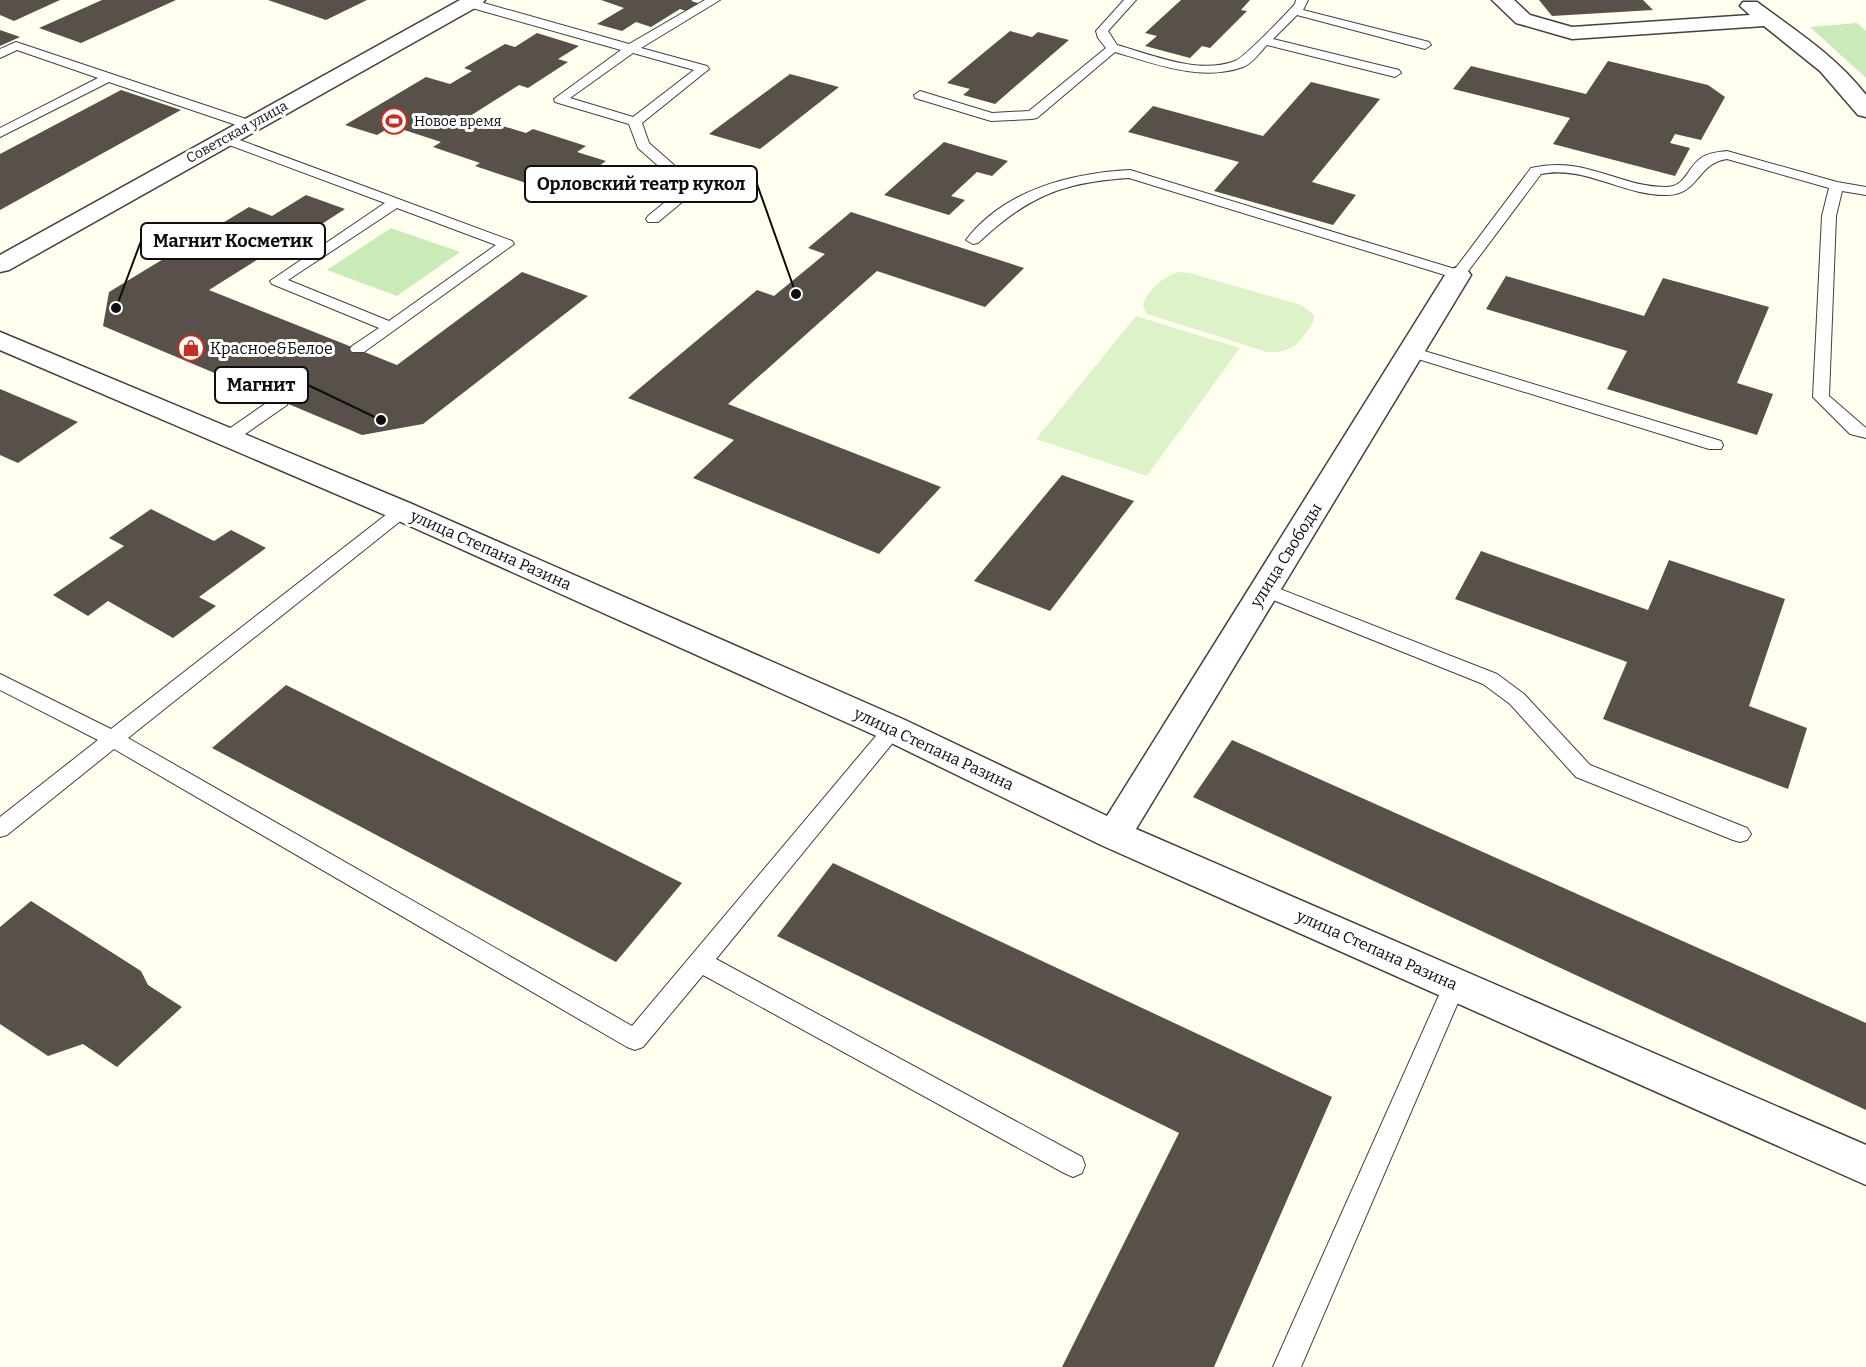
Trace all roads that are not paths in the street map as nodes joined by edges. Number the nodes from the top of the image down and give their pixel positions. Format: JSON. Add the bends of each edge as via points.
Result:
{"nodes":[{"id":1,"x":714,"y":0,"type":"edge"},
{"id":2,"x":1130,"y":0,"type":"edge"},
{"id":3,"x":1302,"y":0,"type":"edge"},
{"id":4,"x":1502,"y":0,"type":"edge"},
{"id":5,"x":1742,"y":0,"type":"edge"},
{"id":6,"x":472,"y":2,"type":"edge"},
{"id":7,"x":1294,"y":11,"type":"junction"},
{"id":8,"x":1768,"y":20,"type":"junction"},
{"id":9,"x":1264,"y":41,"type":"junction"},
{"id":10,"x":1425,"y":45,"type":"dead end"},
{"id":11,"x":631,"y":48,"type":"junction"},
{"id":12,"x":1113,"y":48,"type":"junction"},
{"id":13,"x":0,"y":54,"type":"edge"},
{"id":14,"x":1395,"y":73,"type":"dead end"},
{"id":15,"x":109,"y":77,"type":"junction"},
{"id":16,"x":920,"y":95,"type":"dead end"},
{"id":17,"x":1866,"y":110,"type":"edge"},
{"id":18,"x":636,"y":122,"type":"junction"},
{"id":19,"x":250,"y":125,"type":"junction"},
{"id":20,"x":0,"y":133,"type":"edge"},
{"id":21,"x":226,"y":139,"type":"junction"},
{"id":22,"x":1836,"y":186,"type":"junction"},
{"id":23,"x":1866,"y":191,"type":"edge"},
{"id":24,"x":395,"y":203,"type":"junction"},
{"id":25,"x":653,"y":219,"type":"dead end"},
{"id":26,"x":973,"y":240,"type":"dead end"},
{"id":27,"x":0,"y":265,"type":"edge"},
{"id":28,"x":1458,"y":275,"type":"junction"},
{"id":29,"x":390,"y":327,"type":"junction"},
{"id":30,"x":0,"y":340,"type":"edge"},
{"id":31,"x":358,"y":349,"type":"dead end"},
{"id":32,"x":1411,"y":352,"type":"junction"},
{"id":33,"x":282,"y":401,"type":"dead end"},
{"id":34,"x":1866,"y":433,"type":"edge"},
{"id":35,"x":229,"y":437,"type":"junction"},
{"id":36,"x":1715,"y":445,"type":"dead end"},
{"id":37,"x":402,"y":511,"type":"junction"},
{"id":38,"x":1265,"y":589,"type":"junction"},
{"id":39,"x":0,"y":681,"type":"edge"},
{"id":40,"x":893,"y":729,"type":"junction"},
{"id":41,"x":113,"y":739,"type":"junction"},
{"id":42,"x":0,"y":828,"type":"edge"},
{"id":43,"x":1740,"y":834,"type":"dead end"},
{"id":44,"x":1114,"y":835,"type":"junction"},
{"id":45,"x":700,"y":962,"type":"junction"},
{"id":46,"x":1455,"y":984,"type":"junction"},
{"id":47,"x":1072,"y":1165,"type":"dead end"},
{"id":48,"x":1866,"y":1165,"type":"edge"},
{"id":49,"x":1287,"y":1367,"type":"edge"}],
"edges":[{"from":1,"to":11,"type":"lane"},
{"from":2,"to":12,"type":"lane","via":[[1102,31]]},
{"from":3,"to":7,"type":"lane"},
{"from":4,"to":8,"type":"street","via":[[1523,19],[1572,33]]},
{"from":5,"to":8,"type":"street"},
{"from":6,"to":11,"type":"lane"},
{"from":6,"to":19,"type":"street","name":"Советская улица"},
{"from":7,"to":9,"type":"lane"},
{"from":7,"to":10,"type":"lane"},
{"from":8,"to":17,"type":"street","via":[[1813,55]]},
{"from":9,"to":12,"type":"lane","via":[[1241,64],[1210,69],[1181,67]]},
{"from":9,"to":14,"type":"lane"},
{"from":11,"to":18,"type":"lane","via":[[704,69]]},
{"from":11,"to":18,"type":"lane","via":[[560,99]]},
{"from":12,"to":16,"type":"lane","via":[[1032,115],[991,117]]},
{"from":13,"to":15,"type":"lane","via":[[16,46]]},
{"from":15,"to":19,"type":"lane"},
{"from":15,"to":20,"type":"lane"},
{"from":18,"to":25,"type":"lane","via":[[643,145],[686,183],[688,190]]},
{"from":19,"to":21,"type":"street","name":"Советская улица"},
{"from":21,"to":24,"type":"lane"},
{"from":21,"to":27,"type":"street","name":"Советская улица"},
{"from":22,"to":23,"type":"lane"},
{"from":22,"to":28,"type":"lane","via":[[1727,155],[1703,161],[1686,186],[1668,192],[1569,168],[1547,167],[1536,171]]},
{"from":22,"to":34,"type":"lane","via":[[1829,216],[1821,397],[1856,430]]},
{"from":24,"to":29,"type":"lane","via":[[507,244]]},
{"from":24,"to":29,"type":"lane","via":[[277,281]]},
{"from":26,"to":28,"type":"lane","via":[[1007,209],[1030,197],[1084,179],[1130,174]]},
{"from":28,"to":32,"type":"street","name":"улица Свободы"},
{"from":29,"to":31,"type":"lane"},
{"from":30,"to":35,"type":"street","name":"улица Степана Разина"},
{"from":32,"to":36,"type":"lane"},
{"from":32,"to":38,"type":"street","name":"улица Свободы"},
{"from":33,"to":35,"type":"lane"},
{"from":35,"to":37,"type":"street","name":"улица Степана Разина"},
{"from":37,"to":40,"type":"street","name":"улица Степана Разина"},
{"from":37,"to":41,"type":"lane"},
{"from":38,"to":43,"type":"lane","via":[[1490,679],[1523,703],[1564,755],[1583,771]]},
{"from":38,"to":44,"type":"street","name":"улица Свободы"},
{"from":39,"to":41,"type":"lane"},
{"from":40,"to":44,"type":"street","name":"улица Степана Разина"},
{"from":40,"to":45,"type":"lane"},
{"from":41,"to":42,"type":"lane"},
{"from":41,"to":45,"type":"lane","via":[[635,1040]]},
{"from":44,"to":46,"type":"street","name":"улица Степана Разина"},
{"from":45,"to":47,"type":"lane"},
{"from":46,"to":48,"type":"street","name":"улица Степана Разина"},
{"from":46,"to":49,"type":"lane"}]}
